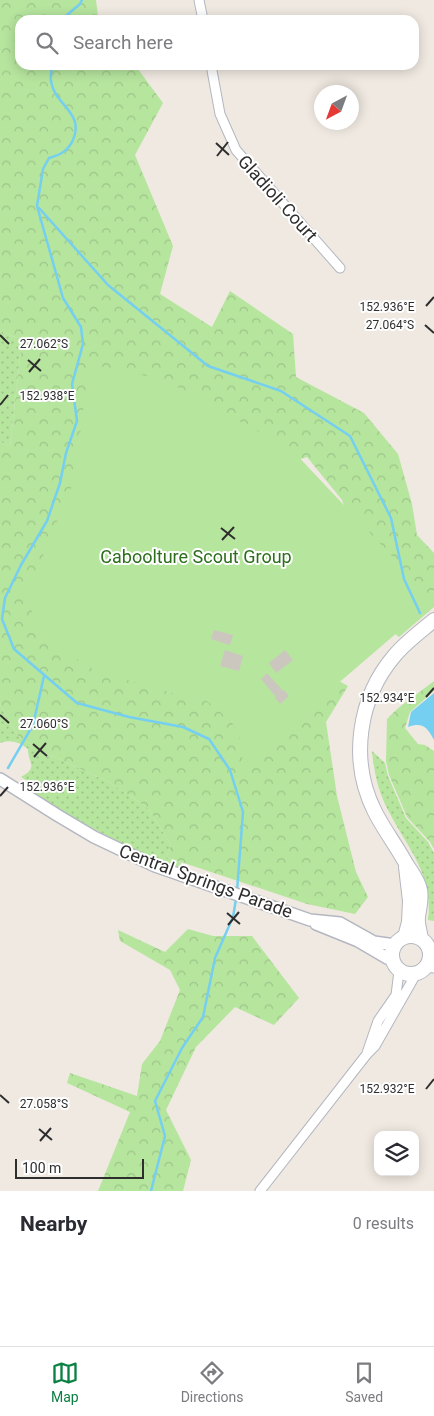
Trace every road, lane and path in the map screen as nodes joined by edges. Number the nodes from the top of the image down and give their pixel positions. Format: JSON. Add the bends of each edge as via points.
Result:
{"nodes":[{"id":1,"x":199,"y":0,"type":"edge"},
{"id":2,"x":202,"y":15,"type":"edge"},
{"id":3,"x":212,"y":70,"type":"edge"},
{"id":4,"x":340,"y":268,"type":"dead end"},
{"id":5,"x":434,"y":620,"type":"edge"},
{"id":6,"x":0,"y":779,"type":"edge"},
{"id":7,"x":405,"y":862,"type":"junction"},
{"id":8,"x":310,"y":920,"type":"junction"},
{"id":9,"x":400,"y":941,"type":"junction"},
{"id":10,"x":428,"y":946,"type":"edge"},
{"id":11,"x":396,"y":965,"type":"junction"},
{"id":12,"x":425,"y":970,"type":"edge"},
{"id":13,"x":367,"y":1054,"type":"junction"},
{"id":14,"x":260,"y":1191,"type":"edge"}],
"edges":[{"from":1,"to":2,"type":"street"},
{"from":3,"to":4,"type":"street","name":"Gladioli Court","via":[[220,114],[236,150]]},
{"from":5,"to":7,"type":"main road","via":[[402,647],[381,675],[367,705],[361,737],[362,772],[368,794]]},
{"from":6,"to":8,"type":"street","name":"Central Springs Parade","via":[[107,844],[167,871]]},
{"from":7,"to":9,"type":"main road","via":[[409,922]]},
{"from":7,"to":10,"type":"main road","via":[[421,892],[418,916]]},
{"from":8,"to":9,"type":"street","name":"Central Springs Parade","via":[[340,923],[374,942]]},
{"from":8,"to":11,"type":"street","name":"Central Springs Parade","via":[[358,941]]},
{"from":9,"to":10,"type":"main road","via":[[410,936]]},
{"from":9,"to":11,"type":"main road","via":[[393,949]]},
{"from":10,"to":12,"type":"main road","via":[[429,961]]},
{"from":11,"to":12,"type":"main road","via":[[404,973]]},
{"from":11,"to":13,"type":"street","via":[[396,995],[378,1021]]},
{"from":12,"to":13,"type":"street","via":[[400,1000],[382,1035]]},
{"from":13,"to":14,"type":"street"}]}
